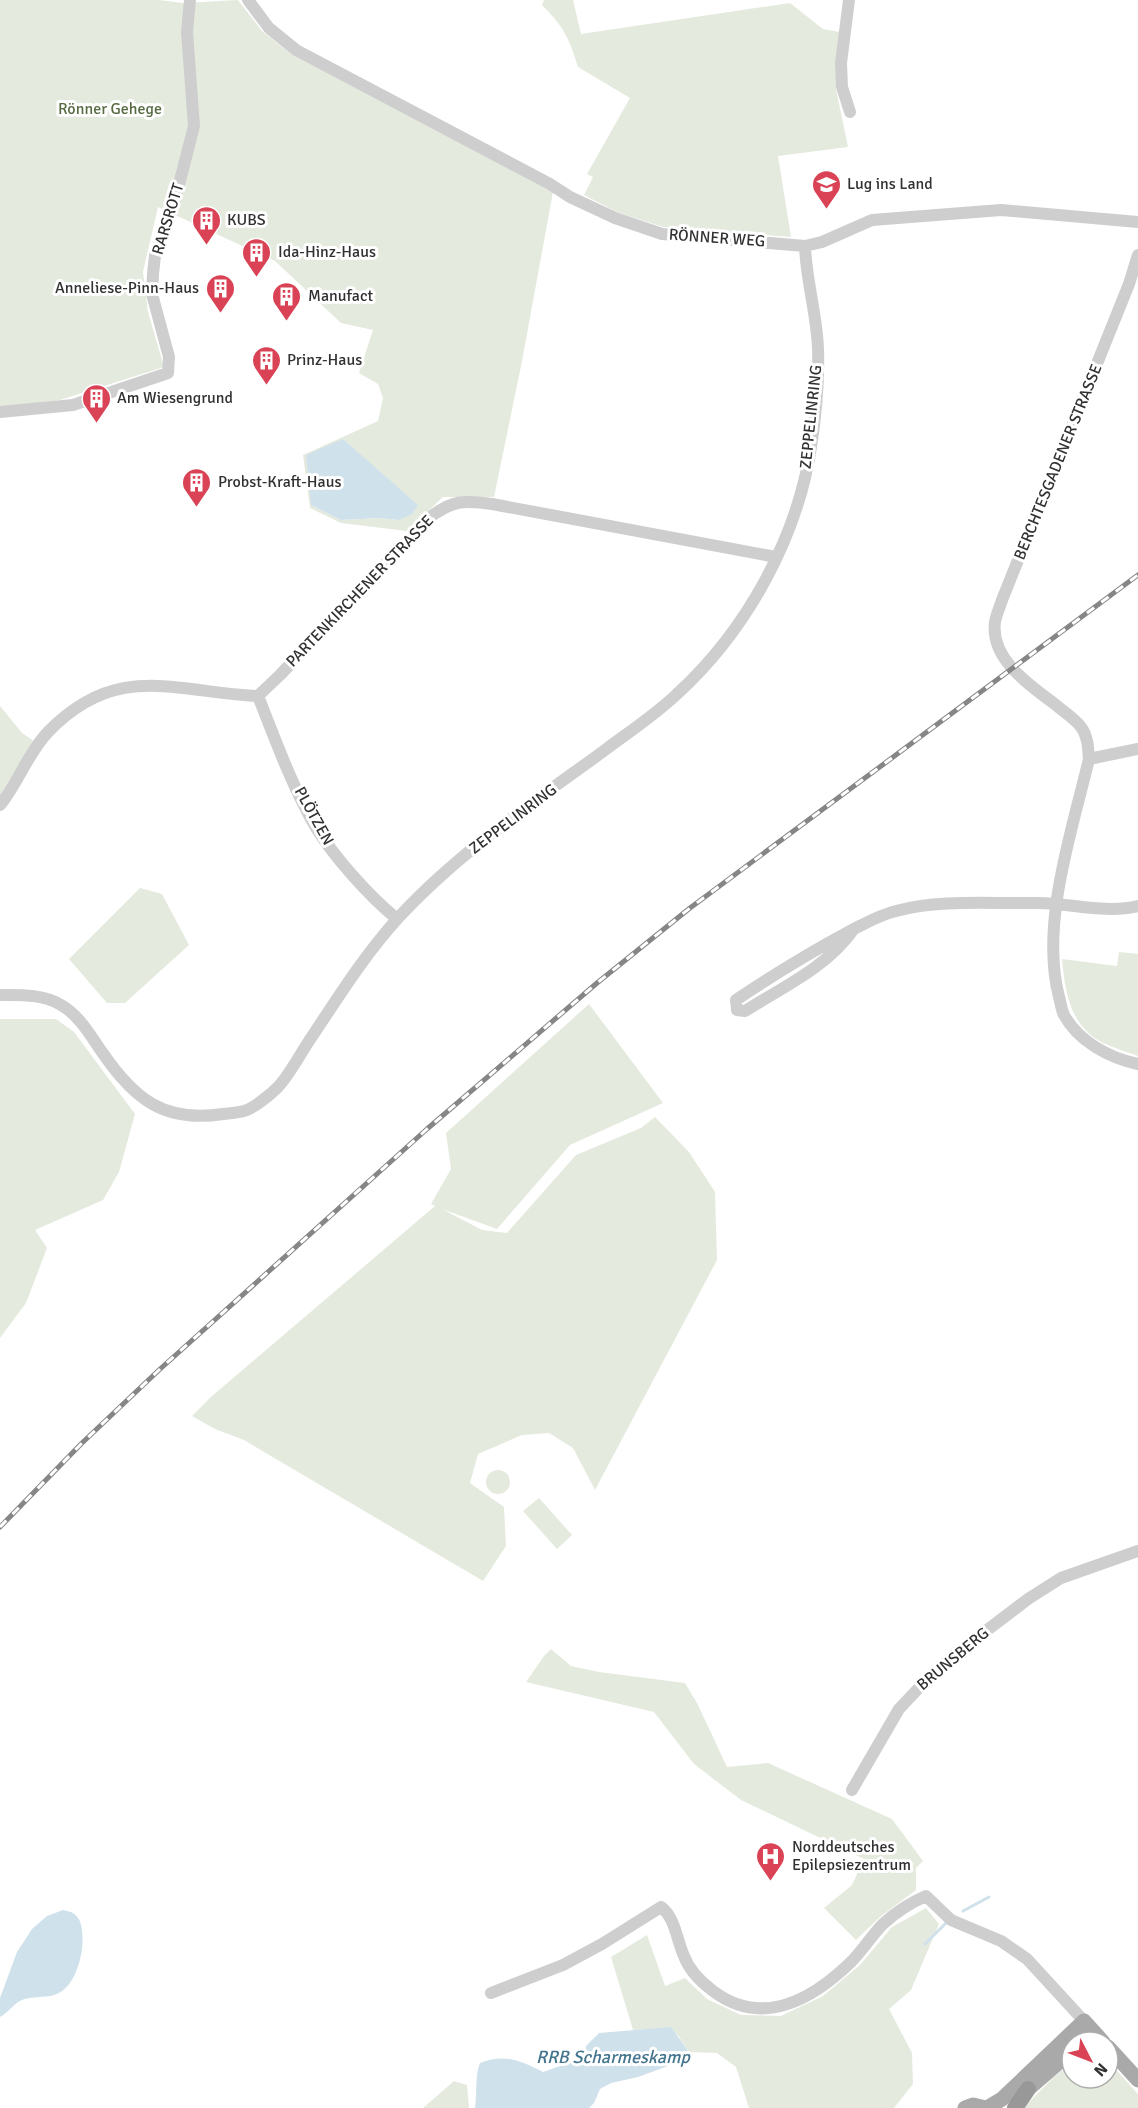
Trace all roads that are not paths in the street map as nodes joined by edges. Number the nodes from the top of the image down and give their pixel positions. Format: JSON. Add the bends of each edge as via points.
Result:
{"nodes":[{"id":1,"x":190,"y":0,"type":"edge"},
{"id":2,"x":248,"y":0,"type":"edge"},
{"id":3,"x":849,"y":0,"type":"edge"},
{"id":4,"x":850,"y":112,"type":"dead end"},
{"id":5,"x":1138,"y":222,"type":"edge"},
{"id":6,"x":805,"y":246,"type":"junction"},
{"id":7,"x":1138,"y":255,"type":"edge"},
{"id":8,"x":0,"y":412,"type":"edge"},
{"id":9,"x":776,"y":556,"type":"junction"},
{"id":10,"x":258,"y":696,"type":"junction"},
{"id":11,"x":1138,"y":749,"type":"edge"},
{"id":12,"x":1089,"y":759,"type":"junction"},
{"id":13,"x":0,"y":805,"type":"edge"},
{"id":14,"x":1056,"y":903,"type":"junction"},
{"id":15,"x":1138,"y":906,"type":"edge"},
{"id":16,"x":397,"y":919,"type":"junction"},
{"id":17,"x":853,"y":930,"type":"junction"},
{"id":18,"x":0,"y":994,"type":"edge"},
{"id":19,"x":1138,"y":1064,"type":"edge"},
{"id":20,"x":1138,"y":1551,"type":"edge"},
{"id":21,"x":852,"y":1790,"type":"dead end"},
{"id":22,"x":492,"y":1993,"type":"dead end"},
{"id":23,"x":1088,"y":2030,"type":"edge"},
{"id":24,"x":1060,"y":2057,"type":"edge"},
{"id":25,"x":1120,"y":2060,"type":"edge"},
{"id":26,"x":1060,"y":2061,"type":"edge"},
{"id":27,"x":1138,"y":2080,"type":"edge"},
{"id":28,"x":1028,"y":2089,"type":"junction"},
{"id":29,"x":965,"y":2108,"type":"edge"},
{"id":30,"x":986,"y":2108,"type":"edge"},
{"id":31,"x":1005,"y":2108,"type":"edge"},
{"id":32,"x":1016,"y":2108,"type":"edge"}],
"edges":[{"from":1,"to":8,"type":"street","name":"RARSROTT","via":[[187,32],[194,126],[172,212],[155,255],[153,274],[152,294],[169,357],[168,372],[73,405]]},
{"from":2,"to":6,"type":"street","name":"RÖNNER WEG","via":[[269,28],[296,50],[615,218],[662,234]]},
{"from":3,"to":4,"type":"street","via":[[841,63],[842,87]]},
{"from":5,"to":6,"type":"street","name":"RÖNNER WEG","via":[[1001,210],[872,219]]},
{"from":6,"to":9,"type":"street","name":"ZEPPELINRING","via":[[818,348],[816,404],[805,479]]},
{"from":7,"to":12,"type":"street","name":"BERCHTESGADENER STRASSE","via":[[995,620],[994,635],[1012,668],[1082,728]]},
{"from":9,"to":10,"type":"street","name":"PARTENKIRCHENER STRASSE","via":[[492,504],[454,503],[429,518]]},
{"from":9,"to":16,"type":"street","name":"ZEPPELINRING","via":[[769,576],[742,620],[676,695],[479,843]]},
{"from":10,"to":13,"type":"street","via":[[152,684],[103,694],[81,705],[47,733]]},
{"from":10,"to":16,"type":"street","name":"PLÖTZEN","via":[[315,826],[346,867]]},
{"from":11,"to":12,"type":"street"},
{"from":12,"to":14,"type":"street"},
{"from":14,"to":15,"type":"street","via":[[1121,910]]},
{"from":14,"to":17,"type":"street","via":[[935,905],[890,912]]},
{"from":14,"to":19,"type":"street","via":[[1055,982],[1064,1014],[1091,1044],[1111,1056]]},
{"from":16,"to":18,"type":"street","name":"ZEPPELINRING","via":[[352,977],[277,1088],[246,1111],[199,1116],[168,1112],[150,1104],[118,1076],[66,1007],[37,996]]},
{"from":17,"to":17,"type":"street","via":[[736,1000],[737,1010],[745,1011],[826,960]]},
{"from":20,"to":21,"type":"street","name":"BRUNSBERG","via":[[1061,1578],[949,1659],[899,1709]]},
{"from":22,"to":23,"type":"street","via":[[563,1965],[661,1907],[668,1914],[688,1965],[713,1991],[744,2007],[782,2007],[839,1973],[884,1923],[926,1896],[951,1920],[1001,1941],[1027,1959]]},
{"from":24,"to":30,"type":"main road"},
{"from":25,"to":27,"type":"main road"},
{"from":26,"to":28,"type":"main road"},
{"from":28,"to":31,"type":"main road"},
{"from":28,"to":32,"type":"highway"},
{"from":29,"to":30,"type":"main road"}]}
